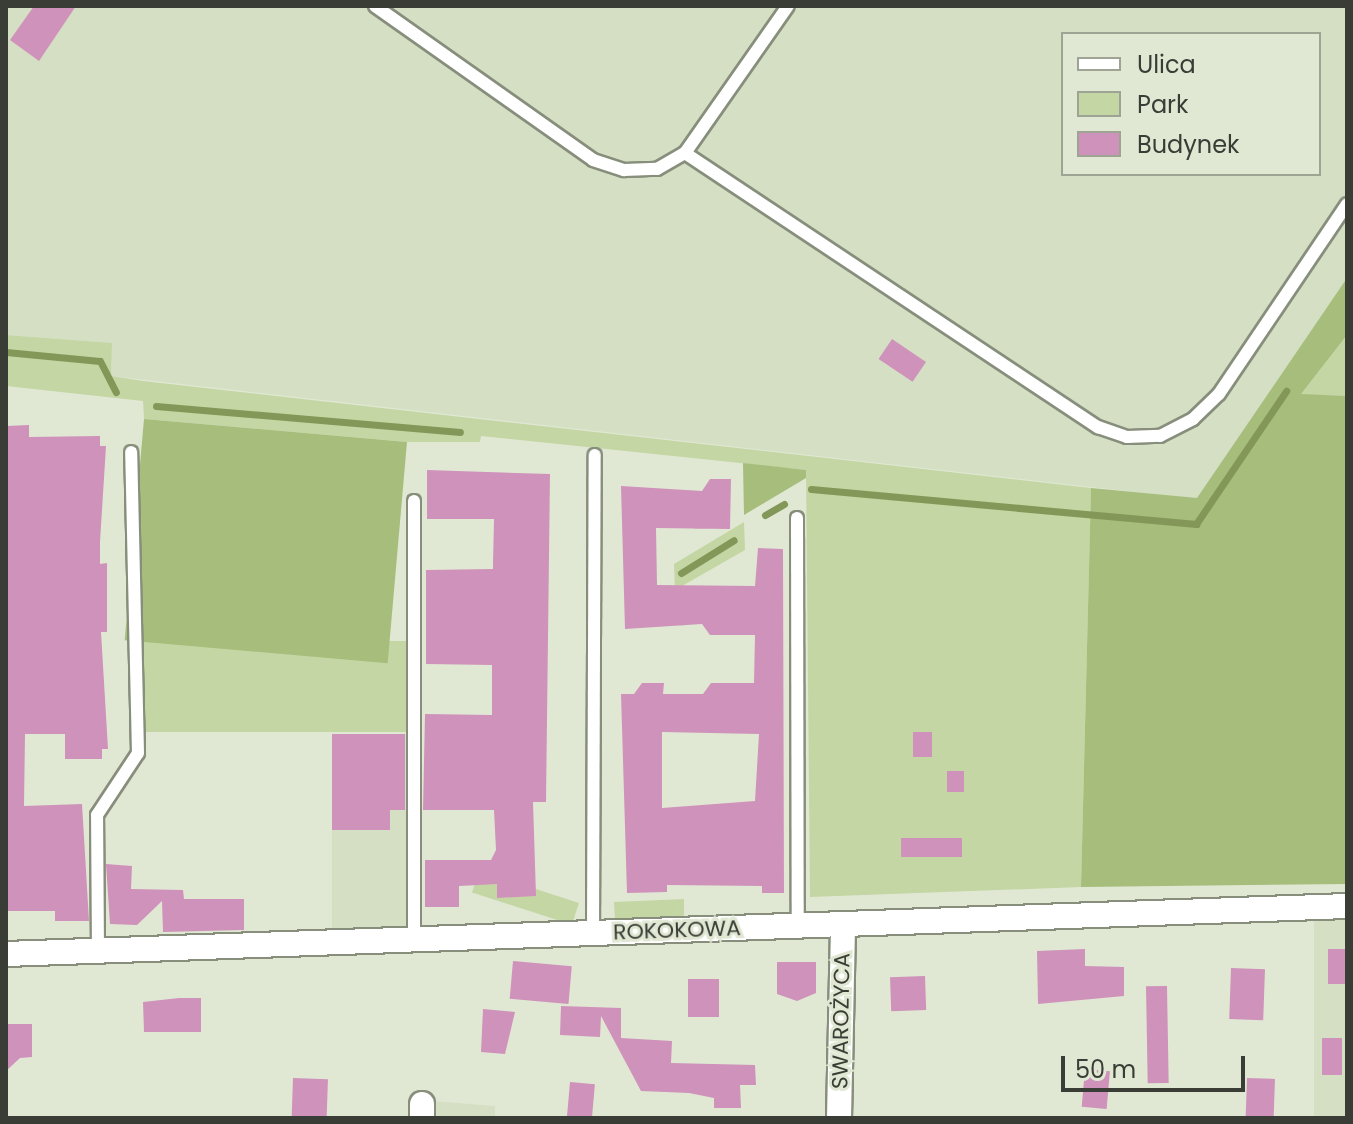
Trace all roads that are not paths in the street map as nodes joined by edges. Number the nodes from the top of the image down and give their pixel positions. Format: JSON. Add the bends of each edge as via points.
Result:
{"nodes":[{"id":1,"x":375,"y":6,"type":"edge"},
{"id":2,"x":788,"y":6,"type":"edge"},
{"id":3,"x":685,"y":153,"type":"junction"},
{"id":4,"x":1347,"y":204,"type":"edge"},
{"id":5,"x":131,"y":452,"type":"dead end"},
{"id":6,"x":595,"y":455,"type":"dead end"},
{"id":7,"x":414,"y":501,"type":"dead end"},
{"id":8,"x":797,"y":518,"type":"dead end"},
{"id":9,"x":1347,"y":906,"type":"edge"},
{"id":10,"x":843,"y":925,"type":"junction"},
{"id":11,"x":798,"y":926,"type":"junction"},
{"id":12,"x":593,"y":933,"type":"junction"},
{"id":13,"x":414,"y":940,"type":"junction"},
{"id":14,"x":98,"y":952,"type":"junction"},
{"id":15,"x":6,"y":954,"type":"edge"},
{"id":16,"x":839,"y":1118,"type":"edge"}],
"edges":[{"from":1,"to":3,"type":"lane","via":[[593,160],[624,170],[657,169]]},
{"from":2,"to":3,"type":"lane"},
{"from":3,"to":4,"type":"lane","via":[[1098,427],[1127,437],[1160,436],[1193,419],[1219,394]]},
{"from":5,"to":14,"type":"lane","via":[[138,753],[97,815]]},
{"from":6,"to":12,"type":"lane"},
{"from":7,"to":13,"type":"lane"},
{"from":8,"to":11,"type":"lane"},
{"from":9,"to":10,"type":"street","name":"ROKOKOWA"},
{"from":10,"to":11,"type":"street","name":"ROKOKOWA"},
{"from":10,"to":16,"type":"street","name":"SWAROŻYCA"},
{"from":11,"to":12,"type":"street","name":"ROKOKOWA"},
{"from":12,"to":13,"type":"street","name":"ROKOKOWA"},
{"from":13,"to":14,"type":"street","name":"ROKOKOWA"},
{"from":14,"to":15,"type":"street","name":"ROKOKOWA"}]}
